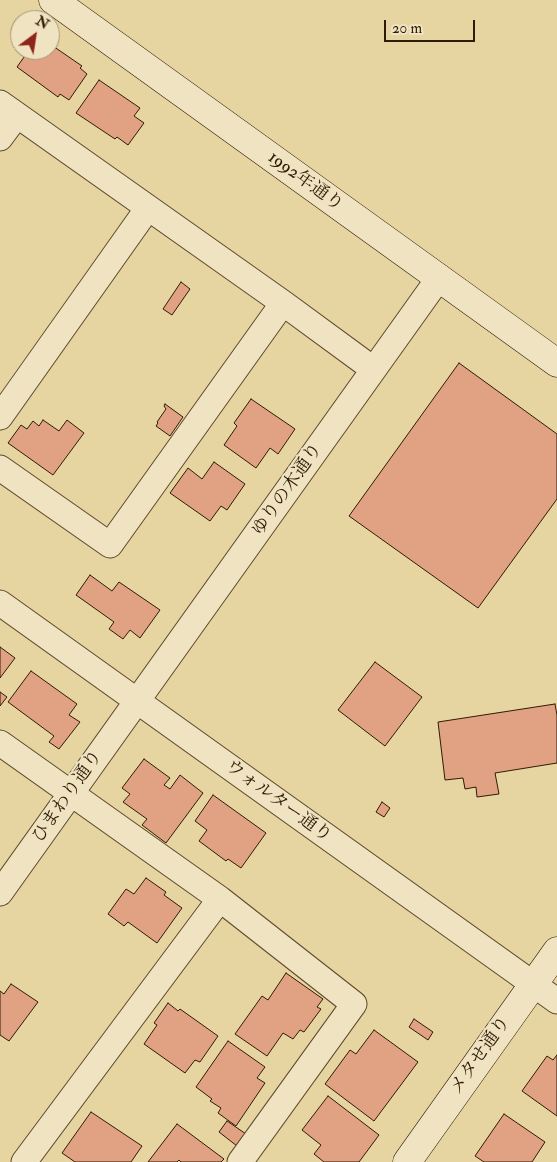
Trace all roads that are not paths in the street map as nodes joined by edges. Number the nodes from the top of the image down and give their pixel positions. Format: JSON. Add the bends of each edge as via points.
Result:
{"nodes":[{"id":1,"x":53,"y":0,"type":"edge"},
{"id":2,"x":8,"y":109,"type":"edge"},
{"id":3,"x":0,"y":138,"type":"edge"},
{"id":4,"x":148,"y":208,"type":"junction"},
{"id":5,"x":438,"y":278,"type":"junction"},
{"id":6,"x":282,"y":303,"type":"junction"},
{"id":7,"x":557,"y":363,"type":"edge"},
{"id":8,"x":373,"y":370,"type":"junction"},
{"id":9,"x":0,"y":417,"type":"edge"},
{"id":10,"x":0,"y":468,"type":"edge"},
{"id":11,"x":0,"y":603,"type":"edge"},
{"id":12,"x":137,"y":701,"type":"junction"},
{"id":13,"x":0,"y":743,"type":"edge"},
{"id":14,"x":71,"y":794,"type":"junction"},
{"id":15,"x":0,"y":893,"type":"edge"},
{"id":16,"x":220,"y":899,"type":"junction"},
{"id":17,"x":557,"y":951,"type":"edge"},
{"id":18,"x":533,"y":984,"type":"junction"},
{"id":19,"x":557,"y":1001,"type":"edge"},
{"id":20,"x":24,"y":1162,"type":"edge"},
{"id":21,"x":240,"y":1162,"type":"edge"},
{"id":22,"x":406,"y":1162,"type":"edge"}],
"edges":[{"from":1,"to":5,"type":"street","name":"1992年通り"},
{"from":2,"to":3,"type":"street"},
{"from":2,"to":4,"type":"street"},
{"from":4,"to":6,"type":"street"},
{"from":4,"to":9,"type":"street"},
{"from":5,"to":7,"type":"street","name":"1992年通り"},
{"from":5,"to":8,"type":"street","name":"ゆりの木通り"},
{"from":6,"to":8,"type":"street"},
{"from":6,"to":10,"type":"street","via":[[110,544]]},
{"from":8,"to":12,"type":"street","name":"ゆりの木通り"},
{"from":11,"to":12,"type":"street","name":"ウォルター通り"},
{"from":12,"to":14,"type":"street","name":"ひまわり通り"},
{"from":12,"to":18,"type":"street","name":"ウォルター通り"},
{"from":13,"to":14,"type":"street"},
{"from":14,"to":15,"type":"street","name":"ひまわり通り"},
{"from":14,"to":16,"type":"street"},
{"from":16,"to":20,"type":"street"},
{"from":16,"to":21,"type":"street","via":[[354,1004]]},
{"from":17,"to":18,"type":"street","name":"メタせ通り"},
{"from":18,"to":19,"type":"street","name":"ウォルター通り"},
{"from":18,"to":22,"type":"street","name":"メタせ通り"}]}
